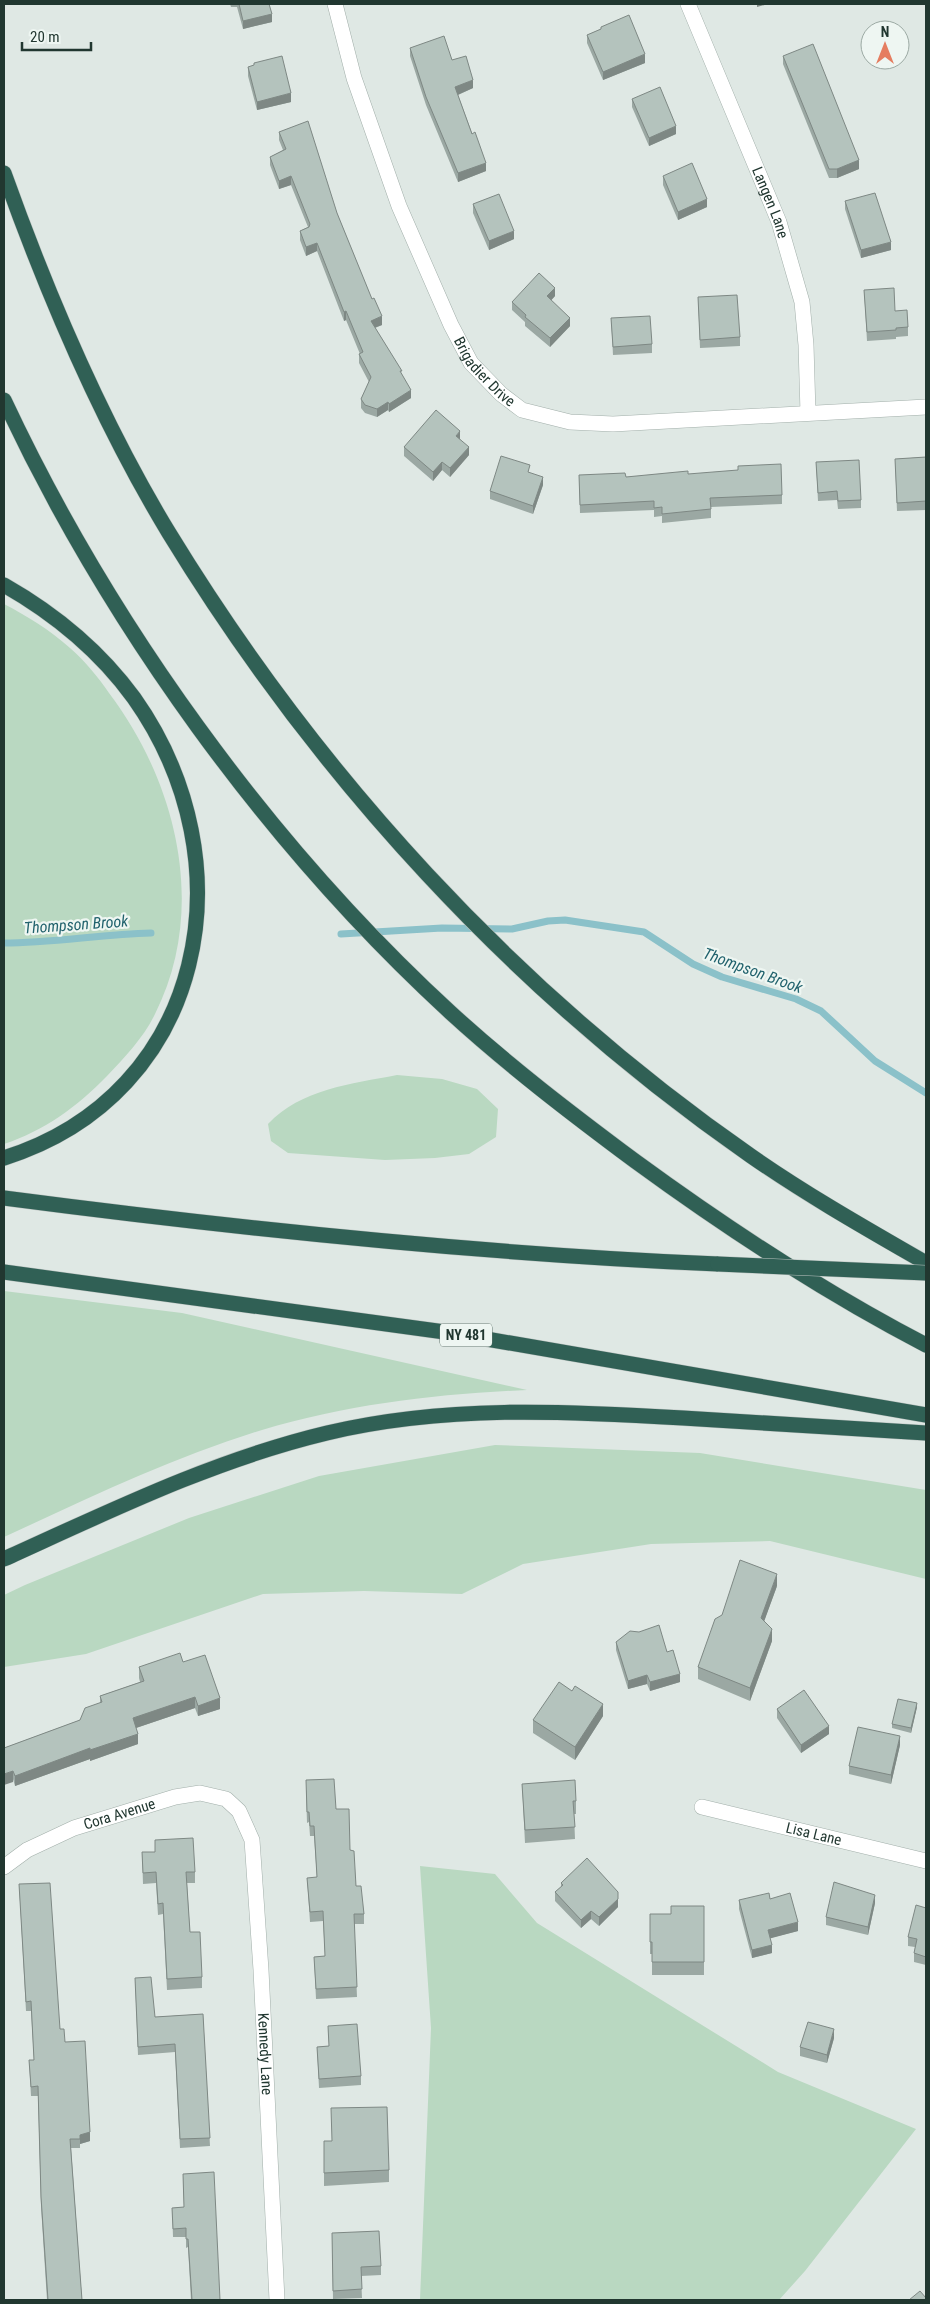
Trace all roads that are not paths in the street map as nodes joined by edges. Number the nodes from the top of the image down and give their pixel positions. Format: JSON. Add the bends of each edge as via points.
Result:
{"nodes":[{"id":1,"x":335,"y":4,"type":"edge"},
{"id":2,"x":688,"y":4,"type":"edge"},
{"id":3,"x":4,"y":173,"type":"edge"},
{"id":4,"x":4,"y":400,"type":"edge"},
{"id":5,"x":926,"y":407,"type":"edge"},
{"id":6,"x":808,"y":413,"type":"junction"},
{"id":7,"x":4,"y":585,"type":"edge"},
{"id":8,"x":4,"y":1158,"type":"edge"},
{"id":9,"x":4,"y":1198,"type":"edge"},
{"id":10,"x":926,"y":1263,"type":"edge"},
{"id":11,"x":4,"y":1272,"type":"edge"},
{"id":12,"x":926,"y":1273,"type":"edge"},
{"id":13,"x":926,"y":1345,"type":"edge"},
{"id":14,"x":926,"y":1415,"type":"edge"},
{"id":15,"x":926,"y":1433,"type":"edge"},
{"id":16,"x":4,"y":1559,"type":"edge"},
{"id":17,"x":702,"y":1808,"type":"dead end"},
{"id":18,"x":239,"y":1811,"type":"joint"},
{"id":19,"x":926,"y":1861,"type":"edge"},
{"id":20,"x":4,"y":1867,"type":"edge"},
{"id":21,"x":277,"y":2300,"type":"edge"}],
"edges":[{"from":1,"to":6,"type":"street","name":"Brigadier Drive","via":[[354,78],[403,214],[471,363],[501,394],[522,410],[570,422],[613,424]]},
{"from":2,"to":6,"type":"street","name":"Langen Lane","via":[[779,222],[802,302]]},
{"from":3,"to":10,"type":"highway","via":[[40,269],[87,374],[167,530],[262,674],[335,768],[425,874],[546,993],[592,1033],[753,1158]]},
{"from":4,"to":13,"type":"highway","via":[[94,569],[223,760],[310,868],[409,972],[449,1012],[522,1075],[678,1192],[808,1277]]},
{"from":5,"to":6,"type":"street","name":"Brigadier Drive"},
{"from":7,"to":8,"type":"highway","via":[[44,609],[95,652],[145,716],[181,797],[193,848],[197,891],[195,932],[184,986],[172,1016],[150,1052],[118,1090],[86,1117],[45,1143]]},
{"from":9,"to":12,"type":"highway","bridge":true,"via":[[219,1225],[402,1243],[559,1255]]},
{"from":11,"to":14,"type":"highway","number":"NY 481","via":[[452,1333]]},
{"from":15,"to":16,"type":"highway","via":[[556,1412],[493,1412],[382,1422],[330,1432],[230,1460],[187,1476]]},
{"from":17,"to":19,"type":"street","name":"Lisa Lane"},
{"from":18,"to":20,"type":"street","name":"Cora Avenue","via":[[226,1800],[200,1793],[175,1797],[74,1828],[28,1850]]},
{"from":18,"to":21,"type":"street","name":"Kennedy Lane","via":[[252,1840]]}]}
